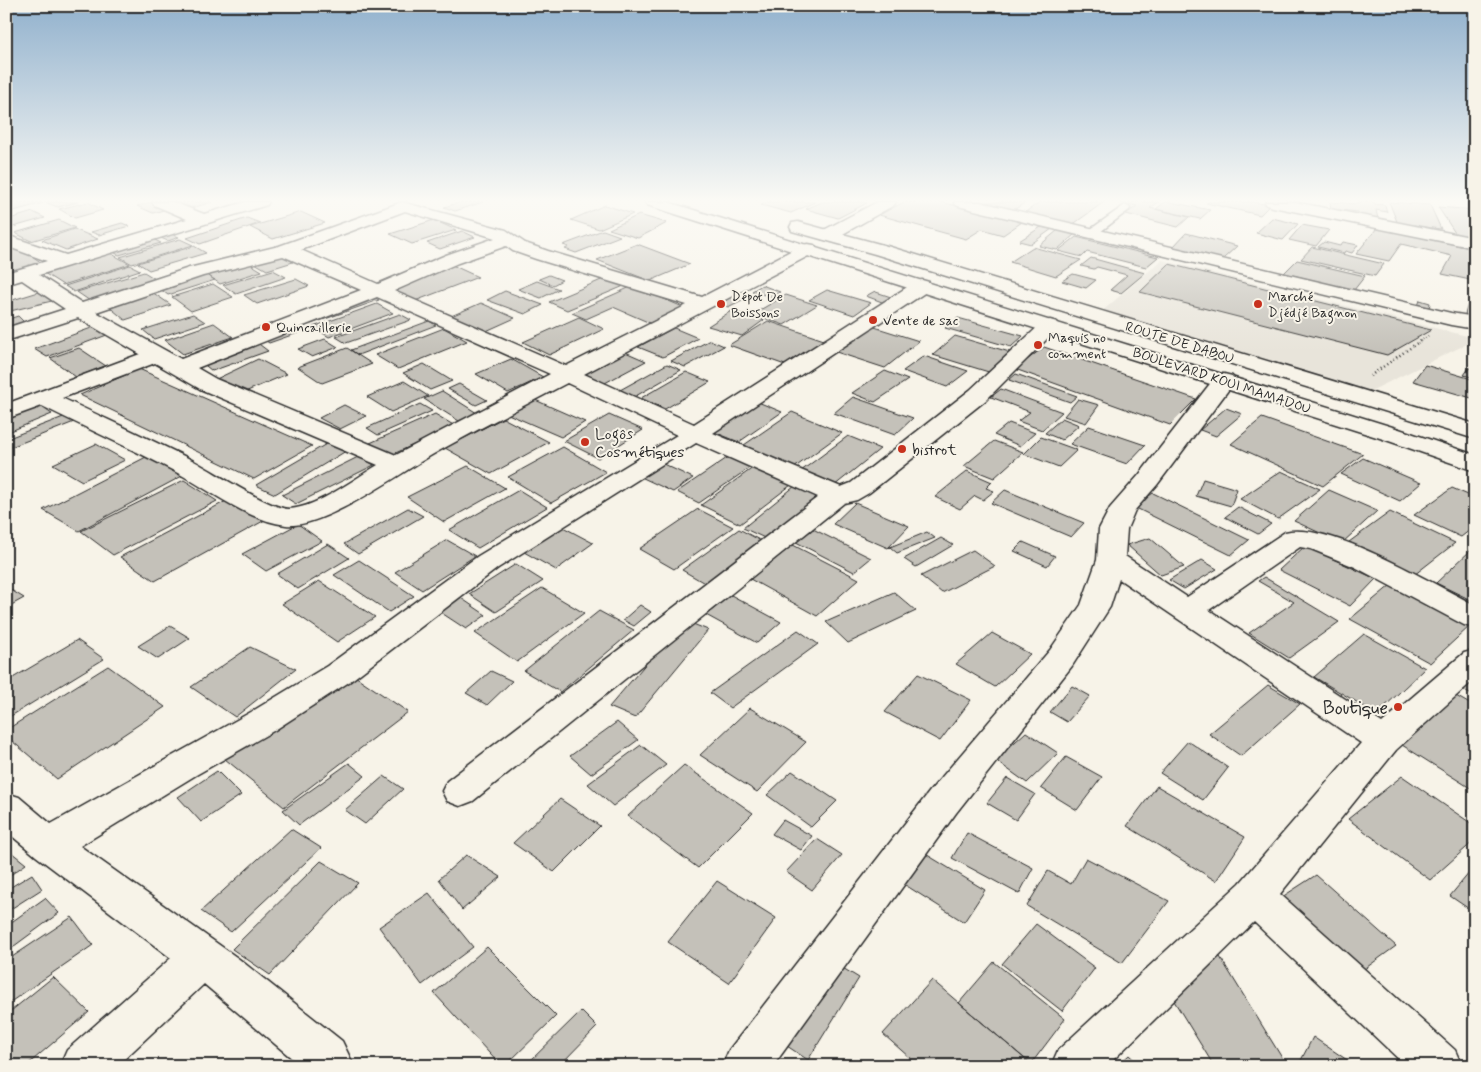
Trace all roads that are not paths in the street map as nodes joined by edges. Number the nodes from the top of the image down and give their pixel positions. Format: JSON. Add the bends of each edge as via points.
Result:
{"nodes":[{"id":1,"x":40,"y":252,"type":"edge"},
{"id":2,"x":96,"y":252,"type":"edge"},
{"id":3,"x":277,"y":252,"type":"edge"},
{"id":4,"x":290,"y":252,"type":"edge"},
{"id":5,"x":472,"y":252,"type":"edge"},
{"id":6,"x":533,"y":252,"type":"edge"},
{"id":7,"x":802,"y":252,"type":"edge"},
{"id":8,"x":817,"y":252,"type":"edge"},
{"id":9,"x":881,"y":252,"type":"edge"},
{"id":10,"x":1171,"y":252,"type":"edge"},
{"id":11,"x":66,"y":261,"type":"junction"},
{"id":12,"x":15,"y":276,"type":"edge"},
{"id":13,"x":922,"y":286,"type":"junction"},
{"id":14,"x":379,"y":290,"type":"junction"},
{"id":15,"x":703,"y":304,"type":"junction"},
{"id":16,"x":82,"y":312,"type":"junction"},
{"id":17,"x":1475,"y":323,"type":"edge"},
{"id":18,"x":1050,"y":326,"type":"junction"},
{"id":19,"x":6,"y":335,"type":"edge"},
{"id":20,"x":158,"y":354,"type":"junction"},
{"id":21,"x":178,"y":368,"type":"junction"},
{"id":22,"x":566,"y":374,"type":"junction"},
{"id":23,"x":1224,"y":381,"type":"junction"},
{"id":24,"x":43,"y":398,"type":"junction"},
{"id":25,"x":6,"y":412,"type":"edge"},
{"id":26,"x":1475,"y":432,"type":"edge"},
{"id":27,"x":695,"y":434,"type":"junction"},
{"id":28,"x":397,"y":464,"type":"junction"},
{"id":29,"x":1475,"y":464,"type":"edge"},
{"id":30,"x":838,"y":495,"type":"junction"},
{"id":31,"x":1110,"y":560,"type":"junction"},
{"id":32,"x":1188,"y":611,"type":"junction"},
{"id":33,"x":1475,"y":618,"type":"edge"},
{"id":34,"x":1475,"y":661,"type":"edge"},
{"id":35,"x":1384,"y":741,"type":"junction"},
{"id":36,"x":460,"y":791,"type":"dead end"},
{"id":37,"x":6,"y":808,"type":"edge"},
{"id":38,"x":50,"y":845,"type":"junction"},
{"id":39,"x":1254,"y":896,"type":"junction"},
{"id":40,"x":202,"y":958,"type":"junction"},
{"id":41,"x":83,"y":1066,"type":"edge"},
{"id":42,"x":331,"y":1066,"type":"edge"},
{"id":43,"x":745,"y":1066,"type":"edge"},
{"id":44,"x":1074,"y":1066,"type":"edge"},
{"id":45,"x":1439,"y":1066,"type":"edge"}],
"edges":[{"from":1,"to":11,"type":"street"},
{"from":2,"to":11,"type":"street"},
{"from":3,"to":16,"type":"street","via":[[196,272]]},
{"from":4,"to":14,"type":"street"},
{"from":5,"to":14,"type":"street"},
{"from":6,"to":15,"type":"street"},
{"from":7,"to":15,"type":"street"},
{"from":8,"to":13,"type":"street","name":"BOULEVARD KOUI MAMADOU"},
{"from":9,"to":26,"type":"street","name":"ROUTE DE DABOU"},
{"from":10,"to":17,"type":"street"},
{"from":11,"to":12,"type":"street"},
{"from":12,"to":16,"type":"street"},
{"from":13,"to":18,"type":"street","name":"BOULEVARD KOUI MAMADOU"},
{"from":13,"to":27,"type":"street"},
{"from":14,"to":21,"type":"street"},
{"from":14,"to":22,"type":"street"},
{"from":15,"to":22,"type":"street"},
{"from":16,"to":19,"type":"street"},
{"from":16,"to":20,"type":"street"},
{"from":18,"to":23,"type":"street","name":"BOULEVARD KOUI MAMADOU"},
{"from":18,"to":30,"type":"street","via":[[978,396],[850,495]]},
{"from":20,"to":21,"type":"street"},
{"from":20,"to":24,"type":"street"},
{"from":21,"to":28,"type":"street"},
{"from":22,"to":27,"type":"street"},
{"from":22,"to":28,"type":"street"},
{"from":23,"to":29,"type":"street","name":"BOULEVARD KOUI MAMADOU"},
{"from":23,"to":31,"type":"street","via":[[1123,508],[1113,529]]},
{"from":24,"to":25,"type":"street"},
{"from":24,"to":28,"type":"street","via":[[282,516],[305,515]]},
{"from":27,"to":30,"type":"street"},
{"from":27,"to":38,"type":"street","via":[[488,562],[338,674]]},
{"from":30,"to":36,"type":"street"},
{"from":31,"to":32,"type":"street"},
{"from":31,"to":43,"type":"street","via":[[1095,606],[1061,658],[943,802]]},
{"from":32,"to":33,"type":"street","via":[[1295,538],[1317,541],[1365,561]]},
{"from":32,"to":35,"type":"street"},
{"from":34,"to":35,"type":"street"},
{"from":35,"to":39,"type":"street"},
{"from":37,"to":38,"type":"street"},
{"from":38,"to":40,"type":"street"},
{"from":39,"to":44,"type":"street"},
{"from":39,"to":45,"type":"street"},
{"from":40,"to":41,"type":"street"},
{"from":40,"to":42,"type":"street","via":[[326,1056]]}]}
